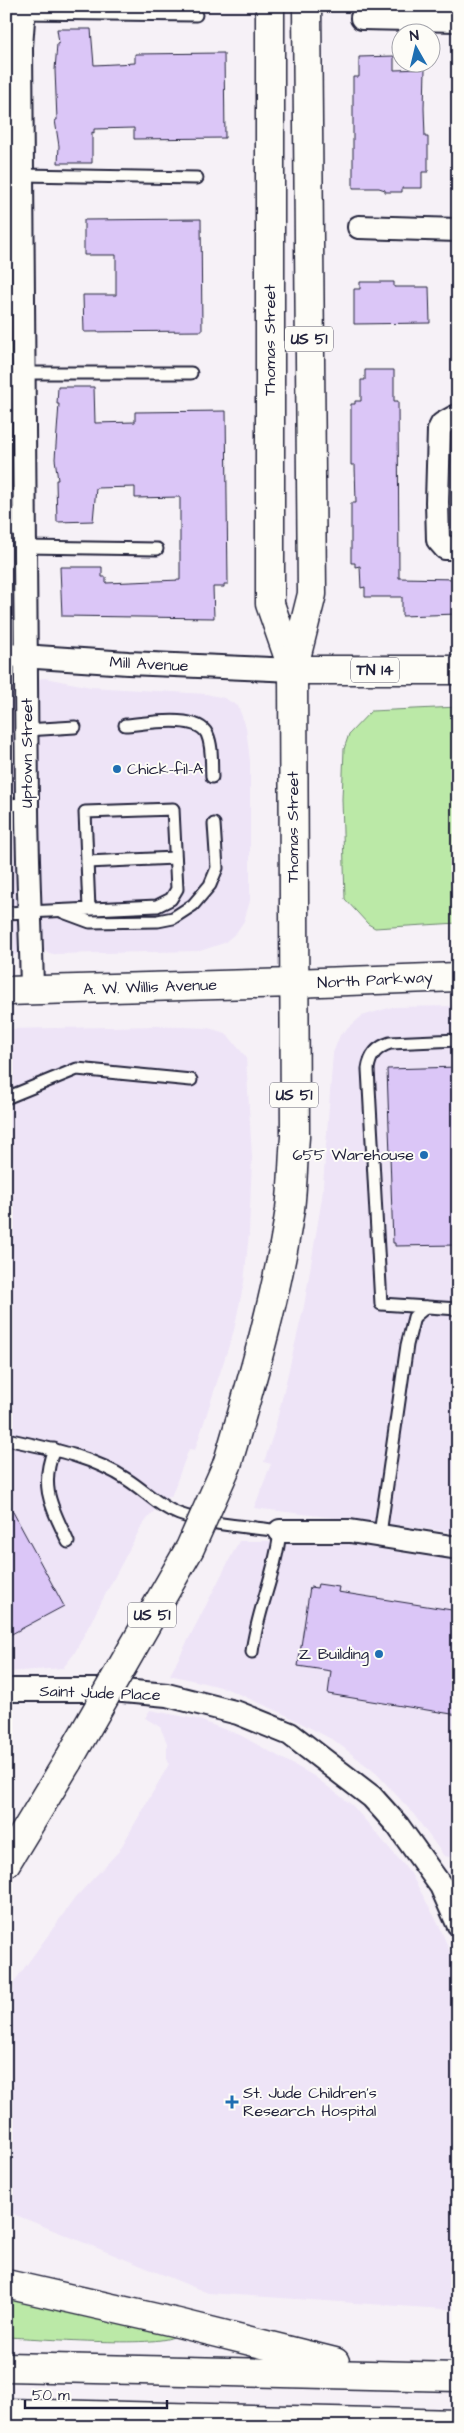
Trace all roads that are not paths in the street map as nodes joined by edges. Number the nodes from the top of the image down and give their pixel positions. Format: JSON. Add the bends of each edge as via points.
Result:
{"nodes":[{"id":1,"x":270,"y":6,"type":"edge"},
{"id":2,"x":308,"y":6,"type":"edge"},
{"id":3,"x":23,"y":10,"type":"edge"},
{"id":4,"x":196,"y":16,"type":"dead end"},
{"id":5,"x":362,"y":18,"type":"dead end"},
{"id":6,"x":458,"y":20,"type":"edge"},
{"id":7,"x":13,"y":48,"type":"edge"},
{"id":8,"x":22,"y":174,"type":"junction"},
{"id":9,"x":197,"y":178,"type":"dead end"},
{"id":10,"x":359,"y":227,"type":"dead end"},
{"id":11,"x":458,"y":230,"type":"edge"},
{"id":12,"x":22,"y":373,"type":"junction"},
{"id":13,"x":191,"y":373,"type":"dead end"},
{"id":14,"x":14,"y":414,"type":"edge"},
{"id":15,"x":458,"y":415,"type":"edge"},
{"id":16,"x":19,"y":535,"type":"edge"},
{"id":17,"x":458,"y":548,"type":"edge"},
{"id":18,"x":157,"y":549,"type":"dead end"},
{"id":19,"x":16,"y":656,"type":"edge"},
{"id":20,"x":293,"y":670,"type":"junction"},
{"id":21,"x":458,"y":670,"type":"edge"},
{"id":22,"x":124,"y":725,"type":"dead end"},
{"id":23,"x":75,"y":727,"type":"dead end"},
{"id":24,"x":26,"y":730,"type":"junction"},
{"id":25,"x":212,"y":777,"type":"dead end"},
{"id":26,"x":16,"y":805,"type":"edge"},
{"id":27,"x":214,"y":824,"type":"dead end"},
{"id":28,"x":175,"y":858,"type":"junction"},
{"id":29,"x":87,"y":862,"type":"junction"},
{"id":30,"x":89,"y":909,"type":"junction"},
{"id":31,"x":59,"y":910,"type":"junction"},
{"id":32,"x":30,"y":912,"type":"junction"},
{"id":33,"x":6,"y":913,"type":"edge"},
{"id":34,"x":458,"y":977,"type":"edge"},
{"id":35,"x":293,"y":983,"type":"junction"},
{"id":36,"x":19,"y":991,"type":"edge"},
{"id":37,"x":458,"y":1040,"type":"edge"},
{"id":38,"x":192,"y":1080,"type":"dead end"},
{"id":39,"x":6,"y":1098,"type":"edge"},
{"id":40,"x":426,"y":1307,"type":"junction"},
{"id":41,"x":458,"y":1309,"type":"edge"},
{"id":42,"x":6,"y":1440,"type":"edge"},
{"id":43,"x":54,"y":1449,"type":"junction"},
{"id":44,"x":280,"y":1531,"type":"junction"},
{"id":45,"x":380,"y":1534,"type":"junction"},
{"id":46,"x":68,"y":1542,"type":"dead end"},
{"id":47,"x":458,"y":1548,"type":"edge"},
{"id":48,"x":252,"y":1652,"type":"dead end"},
{"id":49,"x":6,"y":1690,"type":"edge"},
{"id":50,"x":6,"y":1863,"type":"edge"},
{"id":51,"x":450,"y":1884,"type":"edge"},
{"id":52,"x":458,"y":1924,"type":"edge"},
{"id":53,"x":6,"y":2284,"type":"edge"},
{"id":54,"x":6,"y":2367,"type":"edge"},
{"id":55,"x":383,"y":2374,"type":"junction"},
{"id":56,"x":458,"y":2377,"type":"edge"},
{"id":57,"x":6,"y":2413,"type":"edge"},
{"id":58,"x":347,"y":2424,"type":"edge"},
{"id":59,"x":458,"y":2424,"type":"edge"}],
"edges":[{"from":1,"to":20,"type":"main road","name":"Thomas Street","number":"US 51","via":[[270,604]]},
{"from":2,"to":20,"type":"main road","name":"Thomas Street","number":"US 51","via":[[312,594]]},
{"from":3,"to":4,"type":"lane"},
{"from":3,"to":7,"type":"street","name":"Uptown Street"},
{"from":5,"to":6,"type":"street"},
{"from":7,"to":8,"type":"street","name":"Uptown Street"},
{"from":8,"to":9,"type":"lane"},
{"from":8,"to":12,"type":"street","name":"Uptown Street"},
{"from":10,"to":11,"type":"street"},
{"from":12,"to":13,"type":"lane"},
{"from":12,"to":14,"type":"street","name":"Uptown Street"},
{"from":14,"to":16,"type":"street","name":"Uptown Street"},
{"from":15,"to":17,"type":"street","via":[[442,424],[439,430],[437,502],[438,540],[445,548]]},
{"from":16,"to":18,"type":"lane"},
{"from":16,"to":19,"type":"street","name":"Uptown Street"},
{"from":19,"to":20,"type":"street","name":"Mill Avenue"},
{"from":19,"to":24,"type":"street","name":"Uptown Street"},
{"from":20,"to":21,"type":"main road","number":"TN 14"},
{"from":20,"to":35,"type":"main road","name":"Thomas Street","number":"US 51"},
{"from":22,"to":25,"type":"lane","via":[[184,721],[196,724],[206,733]]},
{"from":23,"to":24,"type":"lane"},
{"from":24,"to":26,"type":"street","name":"Uptown Street"},
{"from":26,"to":32,"type":"street","name":"Uptown Street"},
{"from":27,"to":31,"type":"lane","via":[[217,868],[210,885],[193,904],[173,918],[90,922]]},
{"from":28,"to":29,"type":"lane"},
{"from":28,"to":29,"type":"lane","via":[[173,809],[85,812]]},
{"from":28,"to":30,"type":"lane","via":[[176,889],[172,899],[157,906]]},
{"from":29,"to":30,"type":"lane"},
{"from":30,"to":31,"type":"lane"},
{"from":31,"to":32,"type":"lane"},
{"from":32,"to":33,"type":"lane"},
{"from":32,"to":36,"type":"street","name":"Uptown Street"},
{"from":34,"to":35,"type":"main road","name":"North Parkway"},
{"from":35,"to":36,"type":"main road","name":"A. W. Willis Avenue"},
{"from":35,"to":50,"type":"main road","number":"US 51","bridge":true,"via":[[295,1136],[290,1206],[258,1360],[227,1465],[190,1548]]},
{"from":37,"to":40,"type":"lane","via":[[383,1045],[373,1054],[368,1069],[381,1304]]},
{"from":38,"to":39,"type":"lane","via":[[77,1069]]},
{"from":40,"to":41,"type":"lane"},
{"from":40,"to":45,"type":"lane","via":[[414,1317],[407,1345]]},
{"from":42,"to":43,"type":"lane"},
{"from":43,"to":44,"type":"lane","via":[[85,1459],[128,1480],[179,1514]]},
{"from":43,"to":46,"type":"lane","via":[[46,1469],[48,1490]]},
{"from":44,"to":45,"type":"street","via":[[350,1530]]},
{"from":44,"to":48,"type":"lane","via":[[278,1551],[255,1628]]},
{"from":45,"to":47,"type":"street"},
{"from":49,"to":51,"type":"street","name":"Saint Jude Place","via":[[112,1690],[167,1695],[238,1712],[290,1734],[372,1797]]},
{"from":51,"to":52,"type":"street","name":"Saint Jude Place"},
{"from":53,"to":55,"type":"main road"},
{"from":54,"to":55,"type":"main road"},
{"from":55,"to":56,"type":"main road"},
{"from":57,"to":58,"type":"main road"},
{"from":58,"to":59,"type":"main road"}]}
